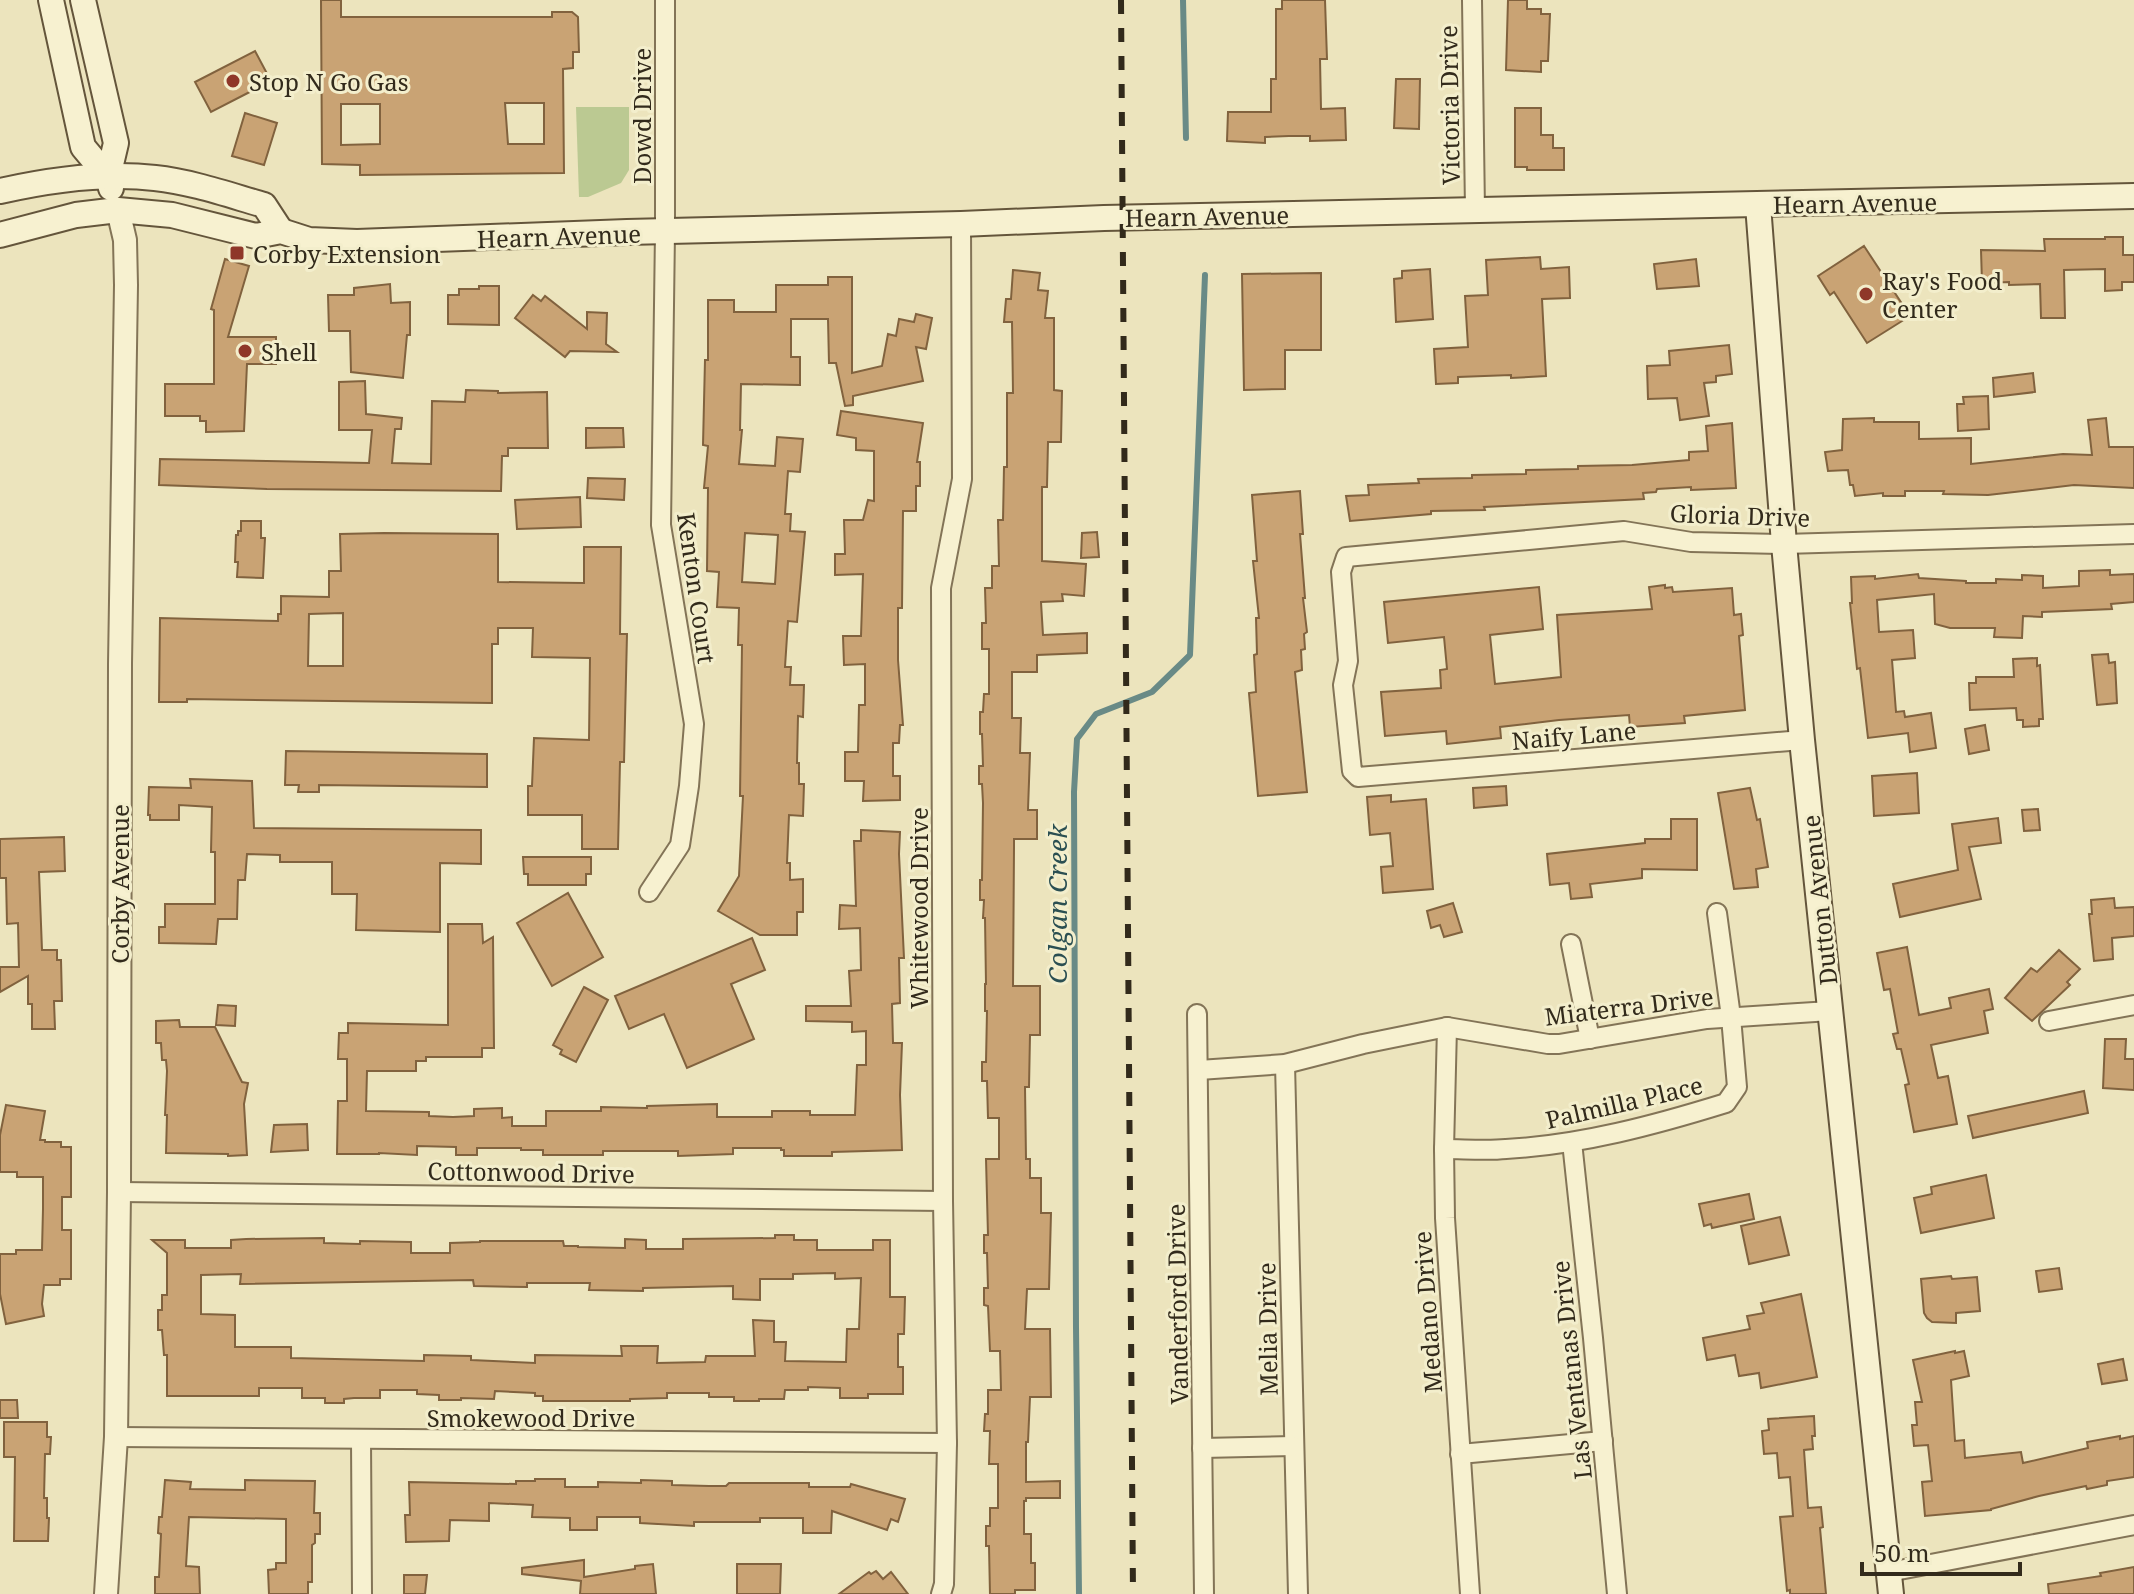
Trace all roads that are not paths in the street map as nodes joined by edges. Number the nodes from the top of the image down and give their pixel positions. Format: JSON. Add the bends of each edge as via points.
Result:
{"nodes":[{"id":1,"x":51,"y":0,"type":"edge"},
{"id":2,"x":83,"y":0,"type":"edge"},
{"id":3,"x":665,"y":0,"type":"edge"},
{"id":4,"x":1472,"y":0,"type":"edge"},
{"id":5,"x":108,"y":177,"type":"junction"},
{"id":6,"x":0,"y":191,"type":"edge"},
{"id":7,"x":2134,"y":196,"type":"edge"},
{"id":8,"x":1758,"y":205,"type":"junction"},
{"id":9,"x":118,"y":210,"type":"junction"},
{"id":10,"x":1475,"y":210,"type":"junction"},
{"id":11,"x":961,"y":224,"type":"junction"},
{"id":12,"x":281,"y":231,"type":"junction"},
{"id":13,"x":665,"y":232,"type":"junction"},
{"id":14,"x":0,"y":235,"type":"edge"},
{"id":15,"x":2134,"y":534,"type":"edge"},
{"id":16,"x":1784,"y":544,"type":"junction"},
{"id":17,"x":1802,"y":740,"type":"junction"},
{"id":18,"x":1352,"y":771,"type":"joint"},
{"id":19,"x":649,"y":892,"type":"dead end"},
{"id":20,"x":1717,"y":913,"type":"dead end"},
{"id":21,"x":1571,"y":944,"type":"dead end"},
{"id":22,"x":2134,"y":1005,"type":"edge"},
{"id":23,"x":1830,"y":1011,"type":"junction"},
{"id":24,"x":1197,"y":1014,"type":"dead end"},
{"id":25,"x":1731,"y":1017,"type":"junction"},
{"id":26,"x":2049,"y":1021,"type":"dead end"},
{"id":27,"x":1447,"y":1027,"type":"junction"},
{"id":28,"x":1590,"y":1039,"type":"junction"},
{"id":29,"x":1285,"y":1064,"type":"junction"},
{"id":30,"x":1199,"y":1070,"type":"junction"},
{"id":31,"x":1572,"y":1142,"type":"junction"},
{"id":32,"x":1444,"y":1149,"type":"junction"},
{"id":33,"x":119,"y":1192,"type":"junction"},
{"id":34,"x":943,"y":1201,"type":"junction"},
{"id":35,"x":116,"y":1437,"type":"junction"},
{"id":36,"x":361,"y":1440,"type":"junction"},
{"id":37,"x":1603,"y":1441,"type":"junction"},
{"id":38,"x":947,"y":1443,"type":"junction"},
{"id":39,"x":1293,"y":1446,"type":"junction"},
{"id":40,"x":1202,"y":1448,"type":"junction"},
{"id":41,"x":1460,"y":1454,"type":"junction"},
{"id":42,"x":2134,"y":1525,"type":"edge"},
{"id":43,"x":1890,"y":1583,"type":"edge"},
{"id":44,"x":106,"y":1594,"type":"edge"},
{"id":45,"x":362,"y":1594,"type":"edge"},
{"id":46,"x":941,"y":1594,"type":"edge"},
{"id":47,"x":1204,"y":1594,"type":"edge"},
{"id":48,"x":1298,"y":1594,"type":"edge"},
{"id":49,"x":1470,"y":1594,"type":"edge"},
{"id":50,"x":1617,"y":1594,"type":"edge"}],
"edges":[{"from":1,"to":5,"type":"main road","name":"Corby Avenue","via":[[83,147]]},
{"from":2,"to":5,"type":"main road","name":"Corby Avenue","via":[[116,143]]},
{"from":3,"to":13,"type":"street","name":"Dowd Drive"},
{"from":4,"to":10,"type":"street","name":"Victoria Drive"},
{"from":5,"to":6,"type":"main road"},
{"from":5,"to":9,"type":"main road","name":"Corby Avenue"},
{"from":5,"to":12,"type":"main road","via":[[174,181],[264,205]]},
{"from":7,"to":8,"type":"main road","name":"Hearn Avenue"},
{"from":8,"to":10,"type":"main road","name":"Hearn Avenue"},
{"from":8,"to":16,"type":"main road","name":"Dutton Avenue"},
{"from":9,"to":12,"type":"main road","name":"Hearn Avenue","via":[[172,215],[256,236]]},
{"from":9,"to":14,"type":"main road","name":"Hearn Avenue"},
{"from":9,"to":33,"type":"street","name":"Corby Avenue","via":[[126,285]]},
{"from":10,"to":11,"type":"main road","name":"Hearn Avenue"},
{"from":11,"to":13,"type":"main road","name":"Hearn Avenue"},
{"from":11,"to":34,"type":"street","name":"Whitewood Drive","via":[[962,479],[941,588]]},
{"from":12,"to":13,"type":"main road","name":"Hearn Avenue","via":[[309,240],[357,242]]},
{"from":13,"to":19,"type":"street","name":"Kenton Court","via":[[661,525],[694,724],[680,845]]},
{"from":15,"to":16,"type":"street","name":"Gloria Drive"},
{"from":16,"to":17,"type":"main road","name":"Dutton Avenue"},
{"from":16,"to":18,"type":"street","name":"Gloria Drive","via":[[1691,542],[1624,531],[1346,557],[1341,572],[1348,661],[1343,685]]},
{"from":17,"to":18,"type":"street","name":"Naify Lane","via":[[1358,777]]},
{"from":17,"to":23,"type":"main road","name":"Dutton Avenue"},
{"from":20,"to":25,"type":"street","name":"Palmilla Place"},
{"from":21,"to":28,"type":"street"},
{"from":22,"to":26,"type":"street"},
{"from":23,"to":25,"type":"street","name":"Miaterra Drive"},
{"from":23,"to":43,"type":"main road","name":"Dutton Avenue"},
{"from":24,"to":30,"type":"street","name":"Vanderford Drive"},
{"from":25,"to":28,"type":"street","name":"Miaterra Drive"},
{"from":25,"to":31,"type":"street","name":"Palmilla Place","via":[[1737,1087],[1726,1103]]},
{"from":27,"to":28,"type":"street","name":"Miaterra Drive","via":[[1548,1044]]},
{"from":27,"to":29,"type":"street","name":"Miaterra Drive"},
{"from":27,"to":32,"type":"street","name":"Medano Drive"},
{"from":29,"to":30,"type":"street","name":"Miaterra Drive"},
{"from":29,"to":39,"type":"street","name":"Melia Drive"},
{"from":30,"to":40,"type":"street","name":"Vanderford Drive"},
{"from":31,"to":32,"type":"street","name":"Palmilla Place"},
{"from":31,"to":37,"type":"street","name":"Las Ventanas Drive"},
{"from":32,"to":41,"type":"street","name":"Medano Drive"},
{"from":33,"to":34,"type":"street","name":"Cottonwood Drive"},
{"from":33,"to":35,"type":"street","name":"Corby Avenue"},
{"from":34,"to":38,"type":"street","name":"Whitewood Drive"},
{"from":35,"to":36,"type":"street","name":"Smokewood Drive"},
{"from":35,"to":44,"type":"street","name":"Corby Avenue"},
{"from":36,"to":38,"type":"street","name":"Smokewood Drive"},
{"from":36,"to":45,"type":"street"},
{"from":37,"to":41,"type":"street"},
{"from":37,"to":50,"type":"street","name":"Las Ventanas Drive"},
{"from":38,"to":46,"type":"street","name":"Whitewood Drive"},
{"from":39,"to":40,"type":"street"},
{"from":39,"to":48,"type":"street","name":"Melia Drive"},
{"from":40,"to":47,"type":"street","name":"Vanderford Drive"},
{"from":41,"to":49,"type":"street","name":"Medano Drive"},
{"from":42,"to":43,"type":"street"}]}
